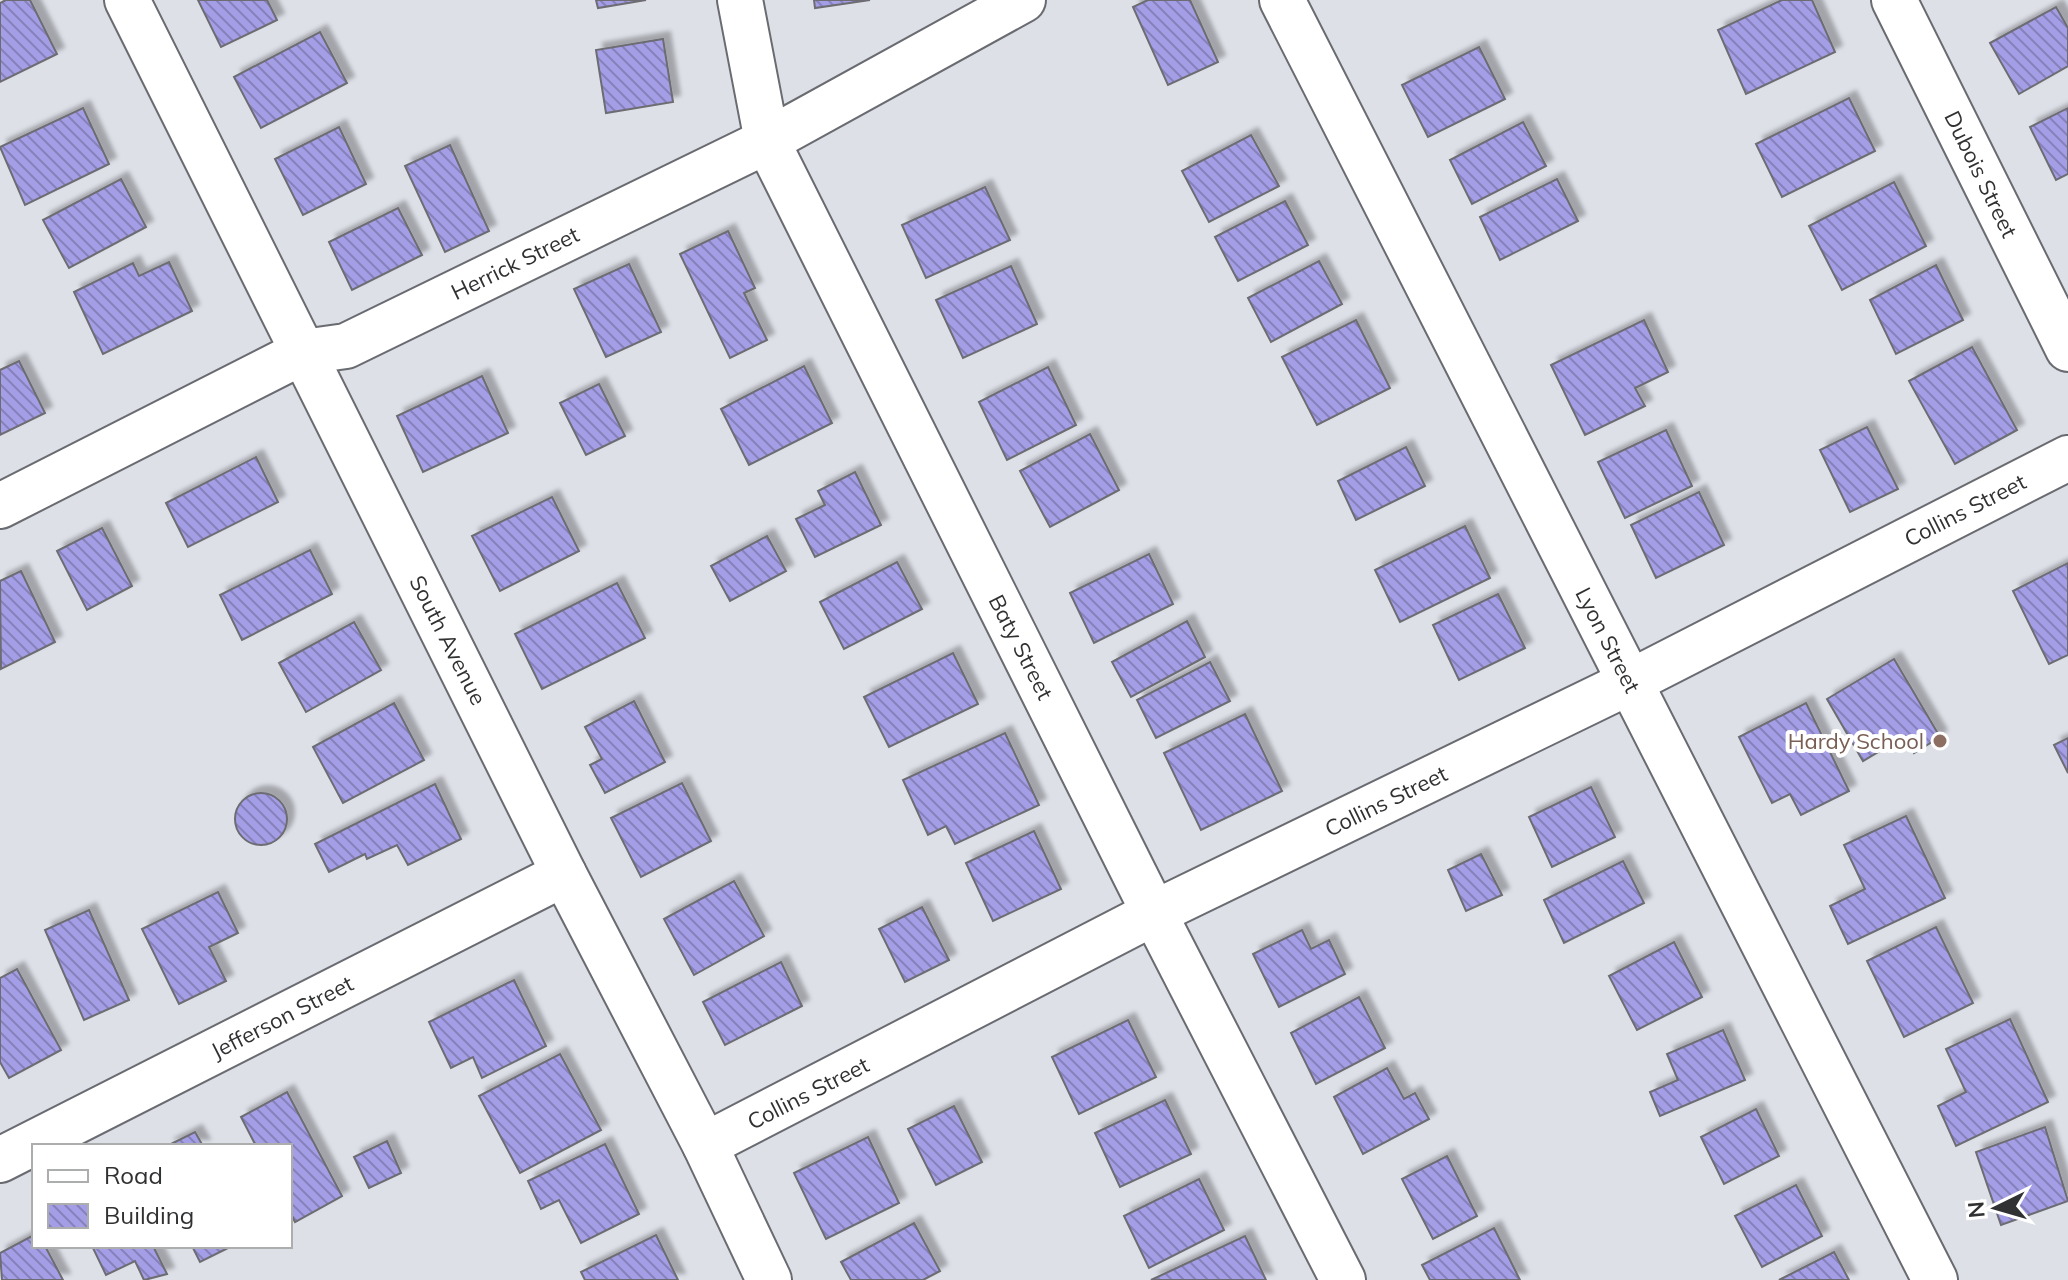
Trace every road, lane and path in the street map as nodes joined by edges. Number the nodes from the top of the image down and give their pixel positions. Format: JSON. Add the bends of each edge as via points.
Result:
{"nodes":[{"id":1,"x":127,"y":0,"type":"edge"},
{"id":2,"x":740,"y":0,"type":"edge"},
{"id":3,"x":1023,"y":0,"type":"edge"},
{"id":4,"x":1282,"y":0,"type":"edge"},
{"id":5,"x":1894,"y":0,"type":"edge"},
{"id":6,"x":767,"y":141,"type":"junction"},
{"id":7,"x":2068,"y":349,"type":"edge"},
{"id":8,"x":303,"y":352,"type":"junction"},
{"id":9,"x":2068,"y":458,"type":"edge"},
{"id":10,"x":0,"y":506,"type":"edge"},
{"id":11,"x":1630,"y":682,"type":"junction"},
{"id":12,"x":564,"y":874,"type":"junction"},
{"id":13,"x":1154,"y":913,"type":"junction"},
{"id":14,"x":705,"y":1145,"type":"junction"},
{"id":15,"x":0,"y":1160,"type":"edge"},
{"id":16,"x":769,"y":1280,"type":"edge"},
{"id":17,"x":1343,"y":1280,"type":"edge"},
{"id":18,"x":1935,"y":1280,"type":"edge"}],
"edges":[{"from":1,"to":8,"type":"street","name":"South Avenue"},
{"from":2,"to":6,"type":"street","name":"Baty Street"},
{"from":3,"to":6,"type":"street","name":"Herrick Street"},
{"from":4,"to":11,"type":"street","name":"Lyon Street"},
{"from":5,"to":7,"type":"street","name":"Dubois Street"},
{"from":6,"to":8,"type":"street","name":"Herrick Street","via":[[346,346]]},
{"from":6,"to":13,"type":"street","name":"Baty Street"},
{"from":8,"to":10,"type":"street","name":"Herrick Street"},
{"from":8,"to":12,"type":"street","name":"South Avenue"},
{"from":9,"to":11,"type":"street","name":"Collins Street"},
{"from":11,"to":13,"type":"street","name":"Collins Street"},
{"from":11,"to":18,"type":"street","name":"Lyon Street"},
{"from":12,"to":14,"type":"street","name":"South Avenue"},
{"from":12,"to":15,"type":"street","name":"Jefferson Street"},
{"from":13,"to":14,"type":"street","name":"Collins Street"},
{"from":13,"to":17,"type":"street","name":"Baty Street"},
{"from":14,"to":16,"type":"street","name":"South Avenue"}]}
